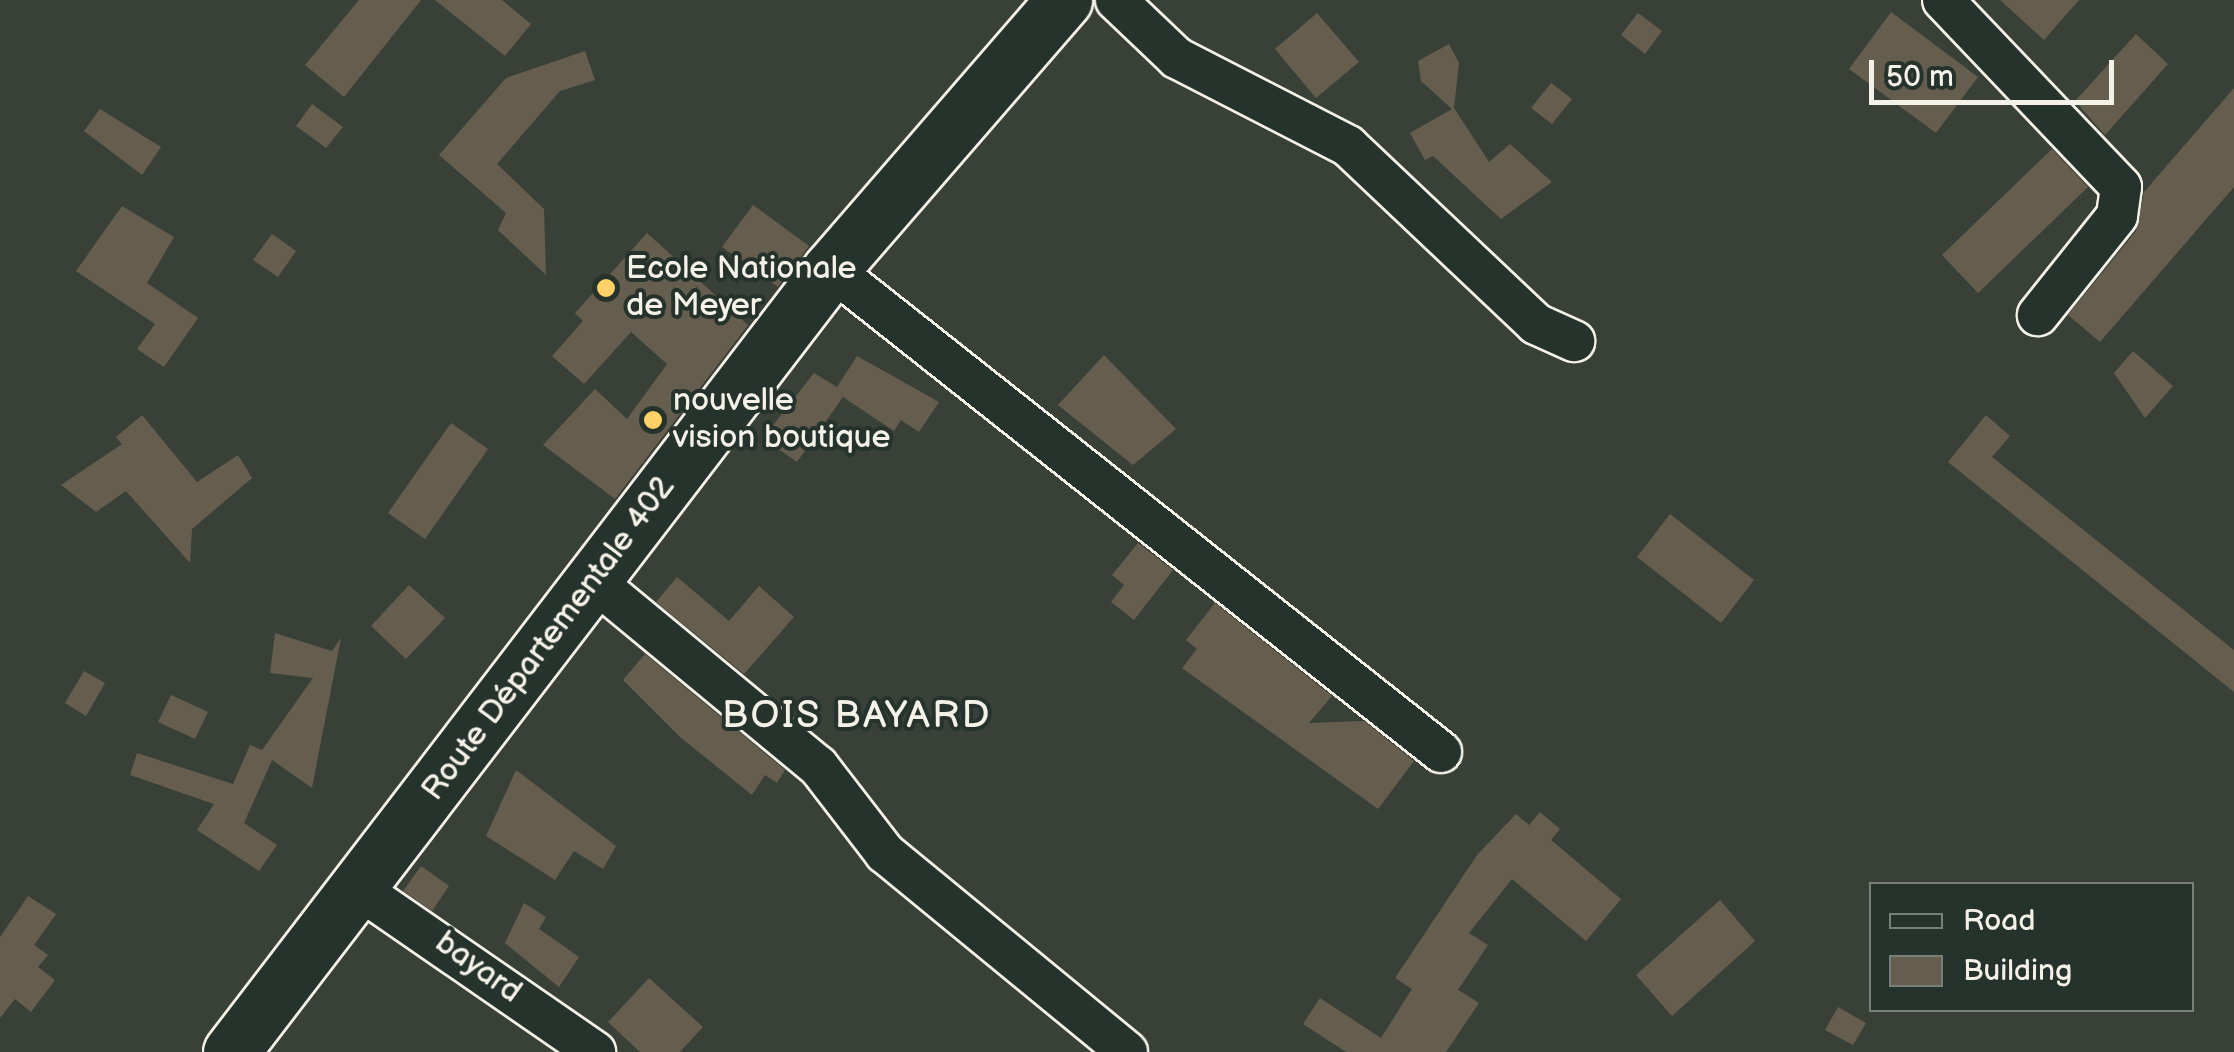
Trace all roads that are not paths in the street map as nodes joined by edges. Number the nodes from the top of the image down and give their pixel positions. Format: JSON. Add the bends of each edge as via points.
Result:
{"nodes":[{"id":1,"x":1116,"y":0,"type":"edge"},
{"id":2,"x":1942,"y":0,"type":"edge"},
{"id":3,"x":1062,"y":1,"type":"edge"},
{"id":4,"x":831,"y":269,"type":"junction"},
{"id":5,"x":2038,"y":314,"type":"dead end"},
{"id":6,"x":1574,"y":341,"type":"dead end"},
{"id":7,"x":594,"y":581,"type":"junction"},
{"id":8,"x":1441,"y":752,"type":"dead end"},
{"id":9,"x":359,"y":889,"type":"junction"},
{"id":10,"x":231,"y":1052,"type":"edge"},
{"id":11,"x":596,"y":1052,"type":"edge"},
{"id":12,"x":1127,"y":1052,"type":"edge"}],
"edges":[{"from":1,"to":6,"type":"street","via":[[1178,58],[1348,146],[1513,304]]},
{"from":2,"to":5,"type":"street","via":[[2121,188],[2117,216]]},
{"from":3,"to":4,"type":"main road","name":"Route Départementale 402"},
{"from":4,"to":7,"type":"main road","name":"Route Départementale 402"},
{"from":4,"to":8,"type":"street"},
{"from":7,"to":9,"type":"main road","name":"Route Départementale 402"},
{"from":7,"to":12,"type":"street","via":[[818,766],[885,853]]},
{"from":9,"to":10,"type":"main road","name":"Route Départementale 402"},
{"from":9,"to":11,"type":"street","name":"bayard"}]}
